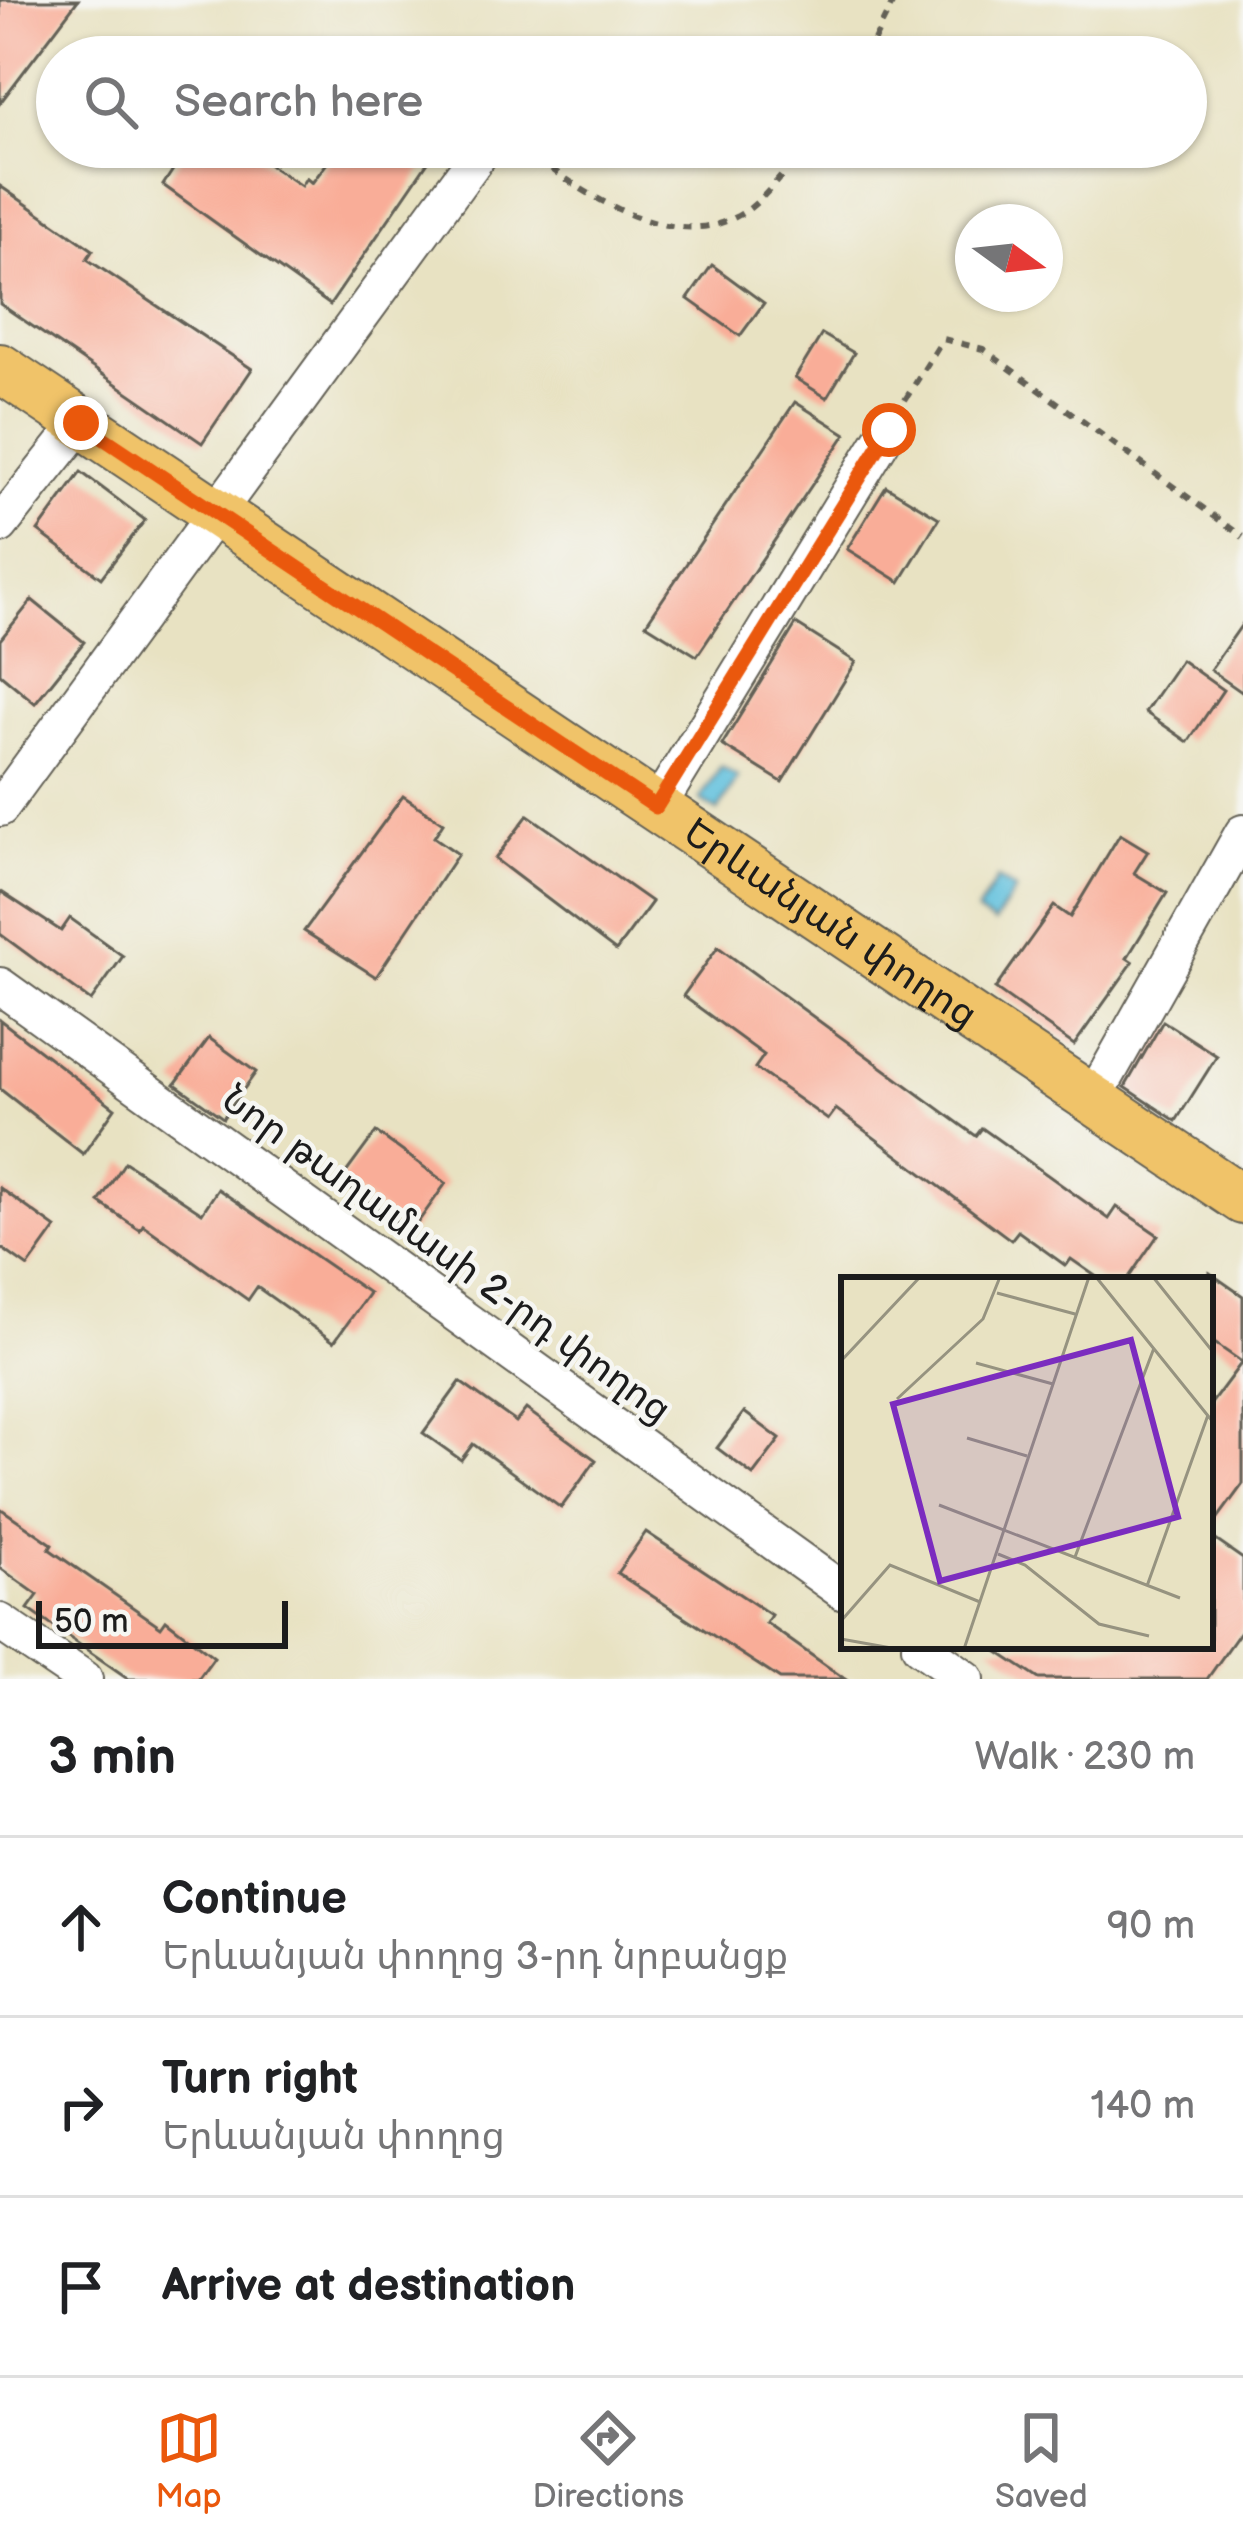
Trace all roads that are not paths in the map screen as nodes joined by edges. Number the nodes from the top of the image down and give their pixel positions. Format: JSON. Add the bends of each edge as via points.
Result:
{"nodes":[{"id":1,"x":468,"y":168,"type":"edge"},
{"id":2,"x":0,"y":368,"type":"edge"},
{"id":3,"x":81,"y":423,"type":"junction"},
{"id":4,"x":889,"y":430,"type":"road end"},
{"id":5,"x":212,"y":513,"type":"junction"},
{"id":6,"x":0,"y":525,"type":"edge"},
{"id":7,"x":656,"y":807,"type":"junction"},
{"id":8,"x":0,"y":808,"type":"edge"},
{"id":9,"x":1243,"y":833,"type":"edge"},
{"id":10,"x":0,"y":986,"type":"edge"},
{"id":11,"x":1094,"y":1097,"type":"junction"},
{"id":12,"x":1243,"y":1200,"type":"edge"},
{"id":13,"x":841,"y":1590,"type":"edge"},
{"id":14,"x":0,"y":1622,"type":"edge"},
{"id":15,"x":924,"y":1649,"type":"edge"},
{"id":16,"x":84,"y":1679,"type":"edge"},
{"id":17,"x":966,"y":1679,"type":"edge"}],
"edges":[{"from":1,"to":5,"type":"street"},
{"from":2,"to":3,"type":"main road","name":"Երևանյան փողոց"},
{"from":3,"to":5,"type":"main road","name":"Երևանյան փողոց"},
{"from":3,"to":6,"type":"street"},
{"from":4,"to":7,"type":"street"},
{"from":5,"to":7,"type":"main road","name":"Երևանյան փողոց"},
{"from":5,"to":8,"type":"street"},
{"from":7,"to":11,"type":"main road","name":"Երևանյան փողոց"},
{"from":9,"to":11,"type":"street"},
{"from":10,"to":13,"type":"street","name":"Նոր թաղամասի 2-րդ փողոց"},
{"from":11,"to":12,"type":"main road","name":"Երևանյան փողոց"},
{"from":14,"to":16,"type":"street"},
{"from":15,"to":17,"type":"street"}]}
